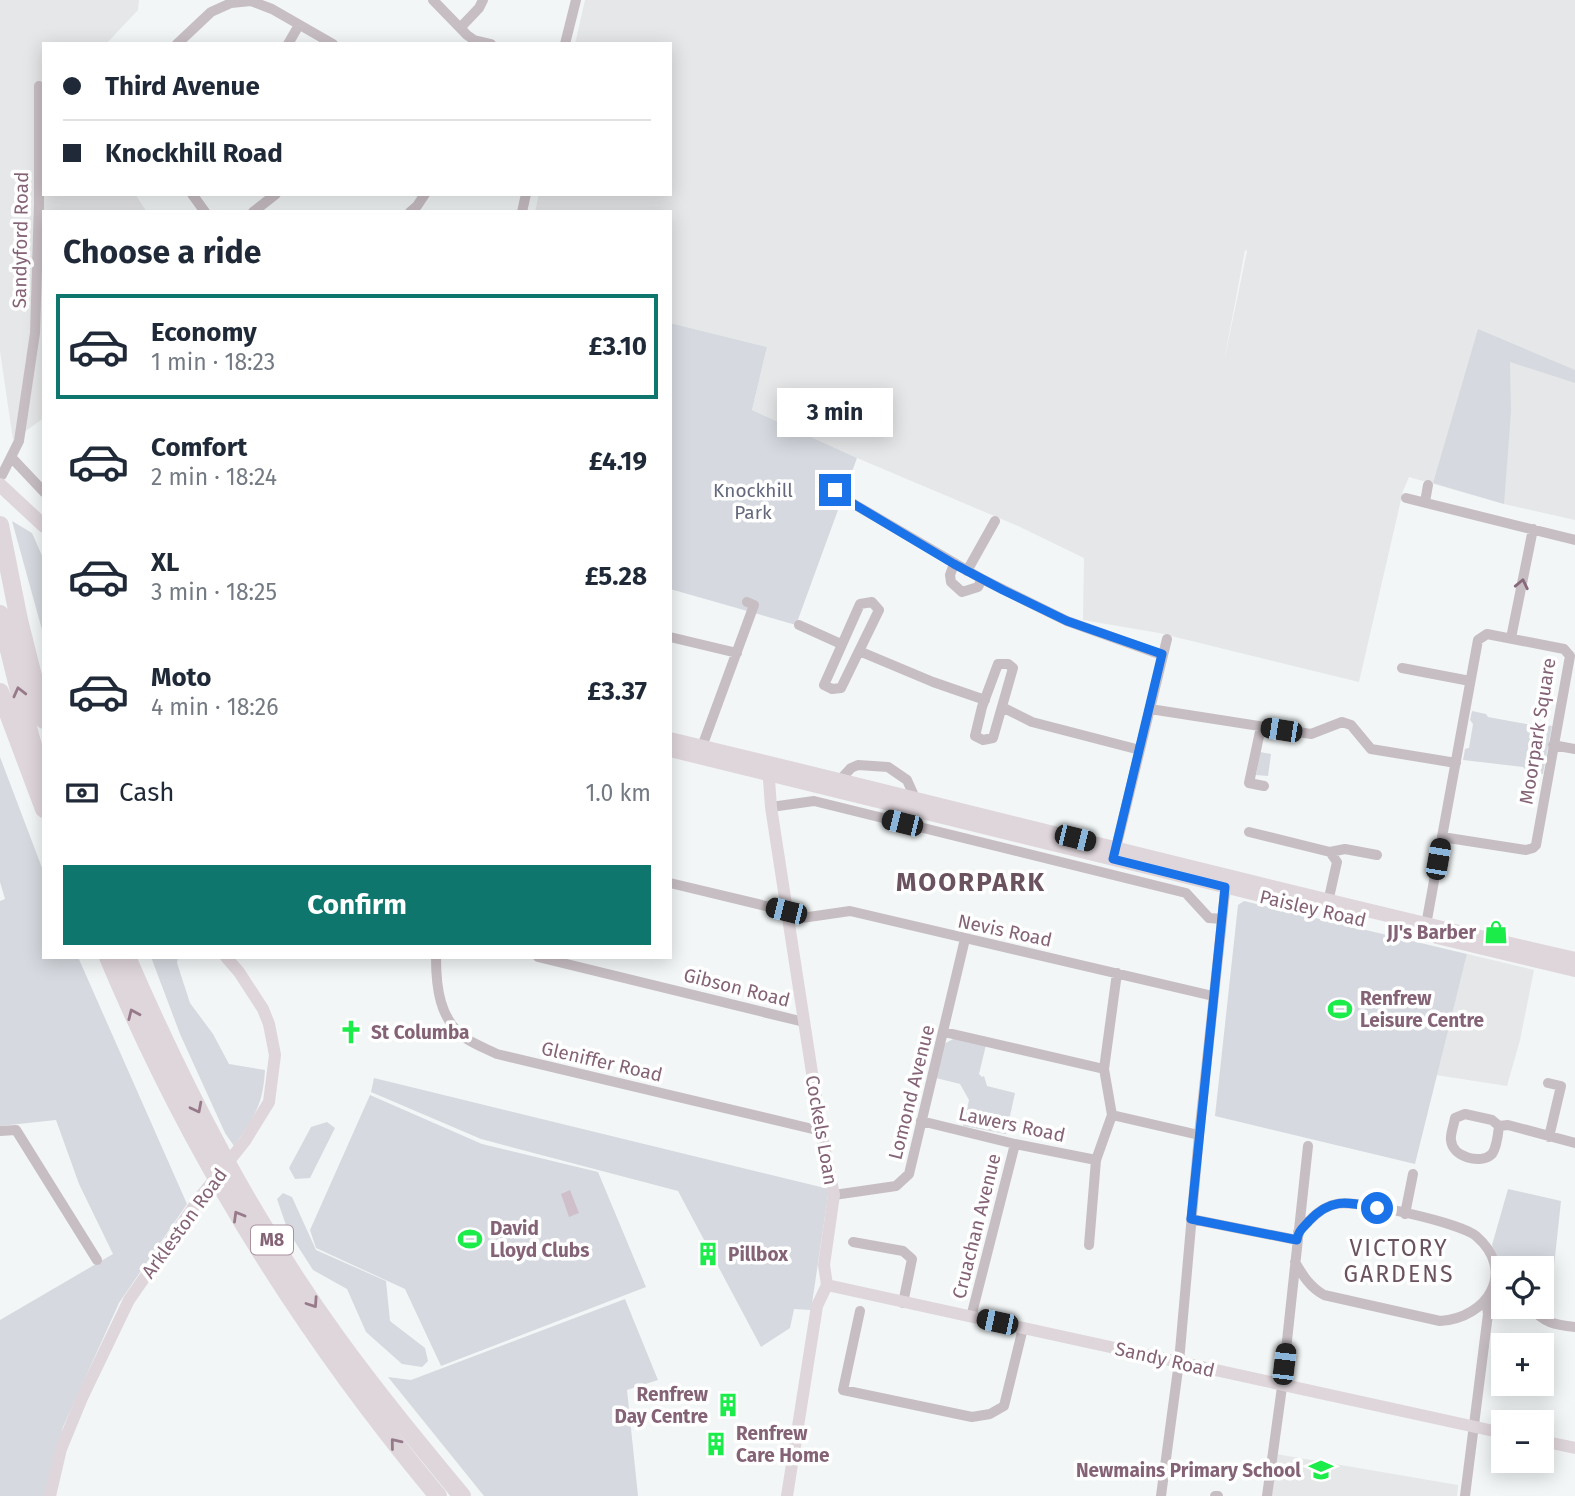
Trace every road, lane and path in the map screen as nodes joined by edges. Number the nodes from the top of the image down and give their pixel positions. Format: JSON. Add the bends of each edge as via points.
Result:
{"nodes":[{"id":1,"x":433,"y":0,"type":"edge"},
{"id":2,"x":483,"y":0,"type":"edge"},
{"id":3,"x":576,"y":0,"type":"edge"},
{"id":4,"x":299,"y":25,"type":"junction"},
{"id":5,"x":461,"y":27,"type":"junction"},
{"id":6,"x":179,"y":42,"type":"edge"},
{"id":7,"x":289,"y":42,"type":"edge"},
{"id":8,"x":329,"y":42,"type":"edge"},
{"id":9,"x":482,"y":42,"type":"edge"},
{"id":10,"x":566,"y":42,"type":"edge"},
{"id":11,"x":39,"y":86,"type":"dead end"},
{"id":12,"x":273,"y":196,"type":"edge"},
{"id":13,"x":424,"y":196,"type":"edge"},
{"id":14,"x":256,"y":210,"type":"edge"},
{"id":15,"x":412,"y":210,"type":"edge"},
{"id":16,"x":11,"y":457,"type":"junction"},
{"id":17,"x":1,"y":477,"type":"edge"},
{"id":18,"x":1428,"y":485,"type":"dead end"},
{"id":19,"x":42,"y":488,"type":"edge"},
{"id":20,"x":835,"y":490,"type":"dead end"},
{"id":21,"x":1406,"y":498,"type":"dead end"},
{"id":22,"x":1424,"y":502,"type":"junction"},
{"id":23,"x":42,"y":511,"type":"edge"},
{"id":24,"x":995,"y":521,"type":"dead end"},
{"id":25,"x":42,"y":524,"type":"edge"},
{"id":26,"x":0,"y":525,"type":"edge"},
{"id":27,"x":1533,"y":529,"type":"junction"},
{"id":28,"x":1575,"y":540,"type":"edge"},
{"id":29,"x":954,"y":564,"type":"junction"},
{"id":30,"x":967,"y":571,"type":"junction"},
{"id":31,"x":982,"y":579,"type":"junction"},
{"id":32,"x":747,"y":602,"type":"dead end"},
{"id":33,"x":0,"y":614,"type":"edge"},
{"id":34,"x":799,"y":625,"type":"dead end"},
{"id":35,"x":672,"y":637,"type":"edge"},
{"id":36,"x":1511,"y":638,"type":"junction"},
{"id":37,"x":1167,"y":639,"type":"dead end"},
{"id":38,"x":842,"y":643,"type":"junction"},
{"id":39,"x":859,"y":651,"type":"junction"},
{"id":40,"x":737,"y":653,"type":"junction"},
{"id":41,"x":1162,"y":654,"type":"junction"},
{"id":42,"x":42,"y":665,"type":"edge"},
{"id":43,"x":1402,"y":668,"type":"dead end"},
{"id":44,"x":1470,"y":681,"type":"junction"},
{"id":45,"x":0,"y":692,"type":"edge"},
{"id":46,"x":985,"y":701,"type":"junction"},
{"id":47,"x":1002,"y":706,"type":"junction"},
{"id":48,"x":1150,"y":709,"type":"junction"},
{"id":49,"x":42,"y":712,"type":"edge"},
{"id":50,"x":1261,"y":727,"type":"junction"},
{"id":51,"x":672,"y":740,"type":"edge"},
{"id":52,"x":1553,"y":745,"type":"junction"},
{"id":53,"x":1575,"y":749,"type":"edge"},
{"id":54,"x":672,"y":750,"type":"edge"},
{"id":55,"x":1140,"y":750,"type":"junction"},
{"id":56,"x":700,"y":751,"type":"junction"},
{"id":57,"x":1456,"y":763,"type":"junction"},
{"id":58,"x":768,"y":767,"type":"junction"},
{"id":59,"x":42,"y":775,"type":"edge"},
{"id":60,"x":840,"y":780,"type":"junction"},
{"id":61,"x":1264,"y":786,"type":"dead end"},
{"id":62,"x":915,"y":798,"type":"junction"},
{"id":63,"x":42,"y":804,"type":"edge"},
{"id":64,"x":771,"y":807,"type":"junction"},
{"id":65,"x":1249,"y":832,"type":"dead end"},
{"id":66,"x":1442,"y":837,"type":"junction"},
{"id":67,"x":1331,"y":852,"type":"junction"},
{"id":68,"x":1114,"y":854,"type":"junction"},
{"id":69,"x":1377,"y":855,"type":"dead end"},
{"id":70,"x":1226,"y":881,"type":"junction"},
{"id":71,"x":672,"y":884,"type":"edge"},
{"id":72,"x":1328,"y":902,"type":"junction"},
{"id":73,"x":787,"y":916,"type":"junction"},
{"id":74,"x":1222,"y":919,"type":"junction"},
{"id":75,"x":1430,"y":930,"type":"junction"},
{"id":76,"x":965,"y":939,"type":"junction"},
{"id":77,"x":113,"y":959,"type":"edge"},
{"id":78,"x":138,"y":959,"type":"edge"},
{"id":79,"x":228,"y":959,"type":"edge"},
{"id":80,"x":436,"y":959,"type":"edge"},
{"id":81,"x":546,"y":959,"type":"edge"},
{"id":82,"x":1575,"y":959,"type":"edge"},
{"id":83,"x":1575,"y":970,"type":"edge"},
{"id":84,"x":1117,"y":973,"type":"junction"},
{"id":85,"x":1213,"y":996,"type":"junction"},
{"id":86,"x":804,"y":1022,"type":"junction"},
{"id":87,"x":944,"y":1032,"type":"junction"},
{"id":88,"x":1104,"y":1069,"type":"junction"},
{"id":89,"x":177,"y":1070,"type":"junction"},
{"id":90,"x":1548,"y":1083,"type":"dead end"},
{"id":91,"x":1112,"y":1115,"type":"junction"},
{"id":92,"x":921,"y":1121,"type":"junction"},
{"id":93,"x":1499,"y":1126,"type":"junction"},
{"id":94,"x":0,"y":1131,"type":"edge"},
{"id":95,"x":821,"y":1131,"type":"junction"},
{"id":96,"x":1199,"y":1135,"type":"junction"},
{"id":97,"x":1549,"y":1137,"type":"junction"},
{"id":98,"x":1575,"y":1143,"type":"edge"},
{"id":99,"x":1015,"y":1144,"type":"junction"},
{"id":100,"x":1308,"y":1146,"type":"dead end"},
{"id":101,"x":1096,"y":1160,"type":"junction"},
{"id":102,"x":1413,"y":1174,"type":"dead end"},
{"id":103,"x":834,"y":1195,"type":"junction"},
{"id":104,"x":1405,"y":1214,"type":"junction"},
{"id":105,"x":1191,"y":1219,"type":"junction"},
{"id":106,"x":1298,"y":1236,"type":"junction"},
{"id":107,"x":853,"y":1242,"type":"dead end"},
{"id":108,"x":1089,"y":1245,"type":"dead end"},
{"id":109,"x":1492,"y":1256,"type":"edge"},
{"id":110,"x":97,"y":1260,"type":"dead end"},
{"id":111,"x":1295,"y":1262,"type":"junction"},
{"id":112,"x":827,"y":1285,"type":"junction"},
{"id":113,"x":1491,"y":1294,"type":"edge"},
{"id":114,"x":1486,"y":1300,"type":"junction"},
{"id":115,"x":903,"y":1303,"type":"junction"},
{"id":116,"x":860,"y":1311,"type":"dead end"},
{"id":117,"x":971,"y":1317,"type":"junction"},
{"id":118,"x":1542,"y":1319,"type":"edge"},
{"id":119,"x":1575,"y":1327,"type":"edge"},
{"id":120,"x":1023,"y":1328,"type":"junction"},
{"id":121,"x":1179,"y":1362,"type":"junction"},
{"id":122,"x":1282,"y":1387,"type":"junction"},
{"id":123,"x":1474,"y":1427,"type":"junction"},
{"id":124,"x":1491,"y":1431,"type":"edge"},
{"id":125,"x":1554,"y":1444,"type":"edge"},
{"id":126,"x":1575,"y":1448,"type":"edge"},
{"id":127,"x":1113,"y":1468,"type":"dead end"},
{"id":128,"x":1164,"y":1472,"type":"junction"},
{"id":129,"x":50,"y":1496,"type":"edge"},
{"id":130,"x":438,"y":1496,"type":"edge"},
{"id":131,"x":462,"y":1496,"type":"edge"},
{"id":132,"x":787,"y":1496,"type":"edge"},
{"id":133,"x":1161,"y":1496,"type":"edge"},
{"id":134,"x":1267,"y":1496,"type":"edge"},
{"id":135,"x":1465,"y":1496,"type":"edge"}],
"edges":[{"from":1,"to":5,"type":"street"},
{"from":2,"to":5,"type":"street"},
{"from":3,"to":10,"type":"street"},
{"from":4,"to":6,"type":"street","via":[[251,1],[231,3],[211,12]]},
{"from":4,"to":7,"type":"street"},
{"from":4,"to":8,"type":"street"},
{"from":5,"to":9,"type":"street"},
{"from":11,"to":16,"type":"street","name":"Sandyford Road","via":[[35,333],[19,440]]},
{"from":12,"to":14,"type":"street"},
{"from":13,"to":15,"type":"street"},
{"from":16,"to":17,"type":"street","name":"Sandyford Road"},
{"from":16,"to":19,"type":"street"},
{"from":17,"to":23,"type":"main road"},
{"from":17,"to":25,"type":"main road"},
{"from":18,"to":22,"type":"street"},
{"from":20,"to":29,"type":"street"},
{"from":21,"to":22,"type":"street"},
{"from":22,"to":27,"type":"street"},
{"from":24,"to":30,"type":"street"},
{"from":26,"to":42,"type":"highway"},
{"from":26,"to":49,"type":"highway"},
{"from":27,"to":28,"type":"street"},
{"from":36,"to":27,"type":"street","one_way":true},
{"from":29,"to":30,"type":"street"},
{"from":29,"to":31,"type":"street","via":[[951,582],[962,592],[978,587]]},
{"from":30,"to":31,"type":"street"},
{"from":31,"to":41,"type":"street","via":[[1067,621]]},
{"from":32,"to":40,"type":"street","via":[[754,605]]},
{"from":59,"to":33,"type":"highway","one_way":true},
{"from":34,"to":38,"type":"street"},
{"from":35,"to":40,"type":"street"},
{"from":36,"to":44,"type":"street","name":"Moorpark Square","via":[[1481,636]]},
{"from":36,"to":52,"type":"street","name":"Moorpark Square","via":[[1564,649],[1570,656]]},
{"from":37,"to":41,"type":"street"},
{"from":38,"to":39,"type":"street"},
{"from":38,"to":39,"type":"street","via":[[824,685],[832,689],[841,688]]},
{"from":38,"to":39,"type":"street","via":[[860,604],[872,602],[879,610]]},
{"from":39,"to":46,"type":"street"},
{"from":40,"to":56,"type":"street"},
{"from":41,"to":48,"type":"street"},
{"from":43,"to":44,"type":"street"},
{"from":44,"to":57,"type":"street","name":"Moorpark Square"},
{"from":45,"to":63,"type":"highway"},
{"from":46,"to":47,"type":"street"},
{"from":46,"to":47,"type":"street","via":[[975,736],[984,740],[993,738]]},
{"from":46,"to":47,"type":"street","via":[[998,664],[1008,664],[1013,668]]},
{"from":47,"to":55,"type":"street","via":[[1032,722]]},
{"from":48,"to":50,"type":"street"},
{"from":48,"to":55,"type":"street"},
{"from":50,"to":57,"type":"street","via":[[1311,734],[1342,722],[1351,724],[1371,749]]},
{"from":50,"to":61,"type":"street","via":[[1249,783]]},
{"from":51,"to":56,"type":"main road"},
{"from":52,"to":53,"type":"street"},
{"from":52,"to":66,"type":"street","name":"Moorpark Square","via":[[1533,849]]},
{"from":54,"to":56,"type":"main road"},
{"from":55,"to":68,"type":"street"},
{"from":56,"to":58,"type":"main road"},
{"from":57,"to":66,"type":"street","name":"Moorpark Square"},
{"from":58,"to":60,"type":"main road","name":"Paisley Road"},
{"from":58,"to":64,"type":"main road","name":"Cockels Loan"},
{"from":58,"to":68,"type":"main road","name":"Paisley Road"},
{"from":60,"to":62,"type":"main road","name":"Paisley Road"},
{"from":60,"to":62,"type":"street","via":[[858,765],[888,767],[907,780]]},
{"from":62,"to":68,"type":"main road","name":"Paisley Road"},
{"from":64,"to":73,"type":"main road","name":"Cockels Loan"},
{"from":64,"to":74,"type":"street","via":[[814,801],[1186,893],[1209,918]]},
{"from":65,"to":67,"type":"street"},
{"from":66,"to":75,"type":"street","name":"Moorpark Square"},
{"from":67,"to":69,"type":"street","via":[[1345,849]]},
{"from":67,"to":72,"type":"street","via":[[1337,862]]},
{"from":68,"to":70,"type":"main road","name":"Paisley Road"},
{"from":70,"to":72,"type":"main road","name":"Paisley Road"},
{"from":70,"to":74,"type":"street"},
{"from":70,"to":75,"type":"main road","name":"Paisley Road"},
{"from":71,"to":73,"type":"street"},
{"from":72,"to":75,"type":"main road","name":"Paisley Road"},
{"from":73,"to":76,"type":"street","name":"Nevis Road","via":[[850,911]]},
{"from":73,"to":86,"type":"main road","name":"Cockels Loan"},
{"from":74,"to":85,"type":"street"},
{"from":75,"to":82,"type":"main road","name":"Paisley Road"},
{"from":75,"to":83,"type":"main road","name":"Paisley Road"},
{"from":76,"to":84,"type":"street","name":"Nevis Road"},
{"from":76,"to":87,"type":"street","name":"Lomond Avenue"},
{"from":77,"to":89,"type":"highway","number":"M8"},
{"from":130,"to":77,"type":"highway","number":"M8","one_way":true,"via":[[356,1394],[257,1248],[175,1102]]},
{"from":78,"to":89,"type":"highway"},
{"from":79,"to":129,"type":"main road","name":"Arkleston Road","via":[[263,1009],[273,1038],[269,1102],[129,1300],[61,1449]]},
{"from":80,"to":95,"type":"street","name":"Gleniffer Road","via":[[436,989],[448,1020],[464,1037],[497,1054]]},
{"from":81,"to":86,"type":"street","name":"Gibson Road"},
{"from":84,"to":85,"type":"street","name":"Nevis Road"},
{"from":84,"to":88,"type":"street"},
{"from":85,"to":96,"type":"street"},
{"from":86,"to":95,"type":"main road","name":"Cockels Loan"},
{"from":87,"to":88,"type":"street"},
{"from":87,"to":92,"type":"street","name":"Lomond Avenue"},
{"from":88,"to":91,"type":"street"},
{"from":89,"to":131,"type":"highway","number":"M8","one_way":true,"via":[[222,1156],[310,1299]]},
{"from":90,"to":97,"type":"street","via":[[1561,1086]]},
{"from":91,"to":96,"type":"street"},
{"from":91,"to":101,"type":"street"},
{"from":92,"to":99,"type":"street","name":"Lawers Road"},
{"from":92,"to":103,"type":"street","name":"Lomond Avenue","via":[[909,1174],[896,1186]]},
{"from":93,"to":93,"type":"street","via":[[1494,1150],[1482,1159],[1460,1155],[1450,1140],[1458,1115]]},
{"from":93,"to":97,"type":"street"},
{"from":94,"to":110,"type":"street","via":[[16,1130]]},
{"from":95,"to":103,"type":"main road","name":"Cockels Loan"},
{"from":96,"to":105,"type":"street"},
{"from":97,"to":98,"type":"street"},
{"from":99,"to":101,"type":"street","name":"Lawers Road"},
{"from":99,"to":117,"type":"street","name":"Cruachan Avenue"},
{"from":100,"to":106,"type":"street"},
{"from":101,"to":108,"type":"street"},
{"from":102,"to":104,"type":"street"},
{"from":103,"to":112,"type":"main road","name":"Cockels Loan","via":[[824,1265]]},
{"from":104,"to":106,"type":"street","via":[[1340,1203],[1317,1212]]},
{"from":104,"to":109,"type":"street","via":[[1471,1231]]},
{"from":105,"to":106,"type":"street"},
{"from":105,"to":121,"type":"street"},
{"from":106,"to":111,"type":"street"},
{"from":107,"to":115,"type":"street","via":[[904,1251],[912,1259]]},
{"from":111,"to":114,"type":"street","via":[[1303,1277],[1324,1296],[1440,1321],[1468,1314]]},
{"from":111,"to":122,"type":"street"},
{"from":112,"to":115,"type":"main road","name":"Sandy Road"},
{"from":112,"to":132,"type":"main road","name":"Cockels Loan","via":[[817,1306]]},
{"from":113,"to":114,"type":"street"},
{"from":114,"to":123,"type":"street","via":[[1489,1314]]},
{"from":115,"to":117,"type":"main road","name":"Sandy Road"},
{"from":116,"to":120,"type":"street","via":[[843,1390],[972,1417],[1004,1406]]},
{"from":117,"to":120,"type":"main road","name":"Sandy Road"},
{"from":118,"to":119,"type":"street"},
{"from":120,"to":121,"type":"main road","name":"Sandy Road"},
{"from":121,"to":122,"type":"main road","name":"Sandy Road"},
{"from":121,"to":128,"type":"street"},
{"from":122,"to":123,"type":"main road","name":"Sandy Road"},
{"from":122,"to":134,"type":"street"},
{"from":123,"to":124,"type":"main road","name":"Sandy Road"},
{"from":123,"to":135,"type":"street"},
{"from":125,"to":126,"type":"main road"},
{"from":127,"to":128,"type":"street"},
{"from":128,"to":133,"type":"street"}]}
